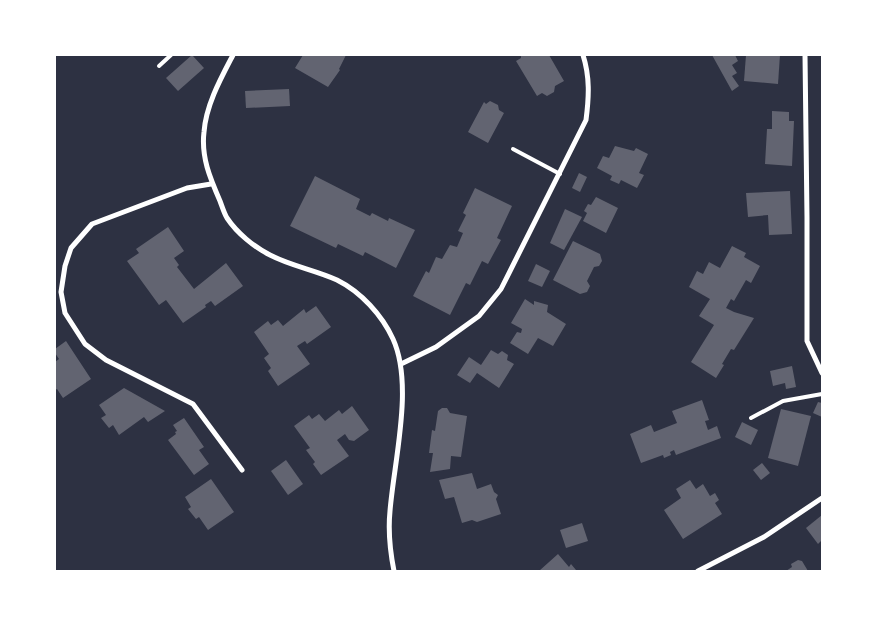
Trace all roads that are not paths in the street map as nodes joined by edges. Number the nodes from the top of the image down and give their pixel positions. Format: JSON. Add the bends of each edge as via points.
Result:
{"nodes":[{"id":1,"x":171,"y":55,"type":"edge"},
{"id":2,"x":233,"y":55,"type":"edge"},
{"id":3,"x":583,"y":55,"type":"edge"},
{"id":4,"x":805,"y":55,"type":"edge"},
{"id":5,"x":158,"y":66,"type":"dead end"},
{"id":6,"x":513,"y":149,"type":"dead end"},
{"id":7,"x":560,"y":174,"type":"junction"},
{"id":8,"x":212,"y":184,"type":"junction"},
{"id":9,"x":401,"y":364,"type":"junction"},
{"id":10,"x":822,"y":374,"type":"edge"},
{"id":11,"x":822,"y":394,"type":"edge"},
{"id":12,"x":751,"y":418,"type":"dead end"},
{"id":13,"x":242,"y":470,"type":"dead end"},
{"id":14,"x":822,"y":498,"type":"edge"},
{"id":15,"x":394,"y":571,"type":"edge"},
{"id":16,"x":698,"y":571,"type":"edge"}],
"edges":[{"from":1,"to":5,"type":"lane"},
{"from":2,"to":8,"type":"street","via":[[216,87],[204,130],[203,153]]},
{"from":3,"to":7,"type":"street","via":[[589,83],[586,120]]},
{"from":4,"to":10,"type":"street","via":[[807,341]]},
{"from":6,"to":7,"type":"lane"},
{"from":7,"to":9,"type":"street","via":[[501,289],[479,316],[436,347]]},
{"from":8,"to":9,"type":"street","via":[[227,218],[248,240],[290,265],[336,280],[362,298],[386,326]]},
{"from":8,"to":13,"type":"street","via":[[187,188],[92,224],[71,248],[61,292],[65,313],[85,344],[106,360],[193,404]]},
{"from":9,"to":15,"type":"street","via":[[403,396],[390,513],[390,550]]},
{"from":11,"to":12,"type":"lane","via":[[783,401]]},
{"from":14,"to":16,"type":"street","via":[[764,537]]}]}
